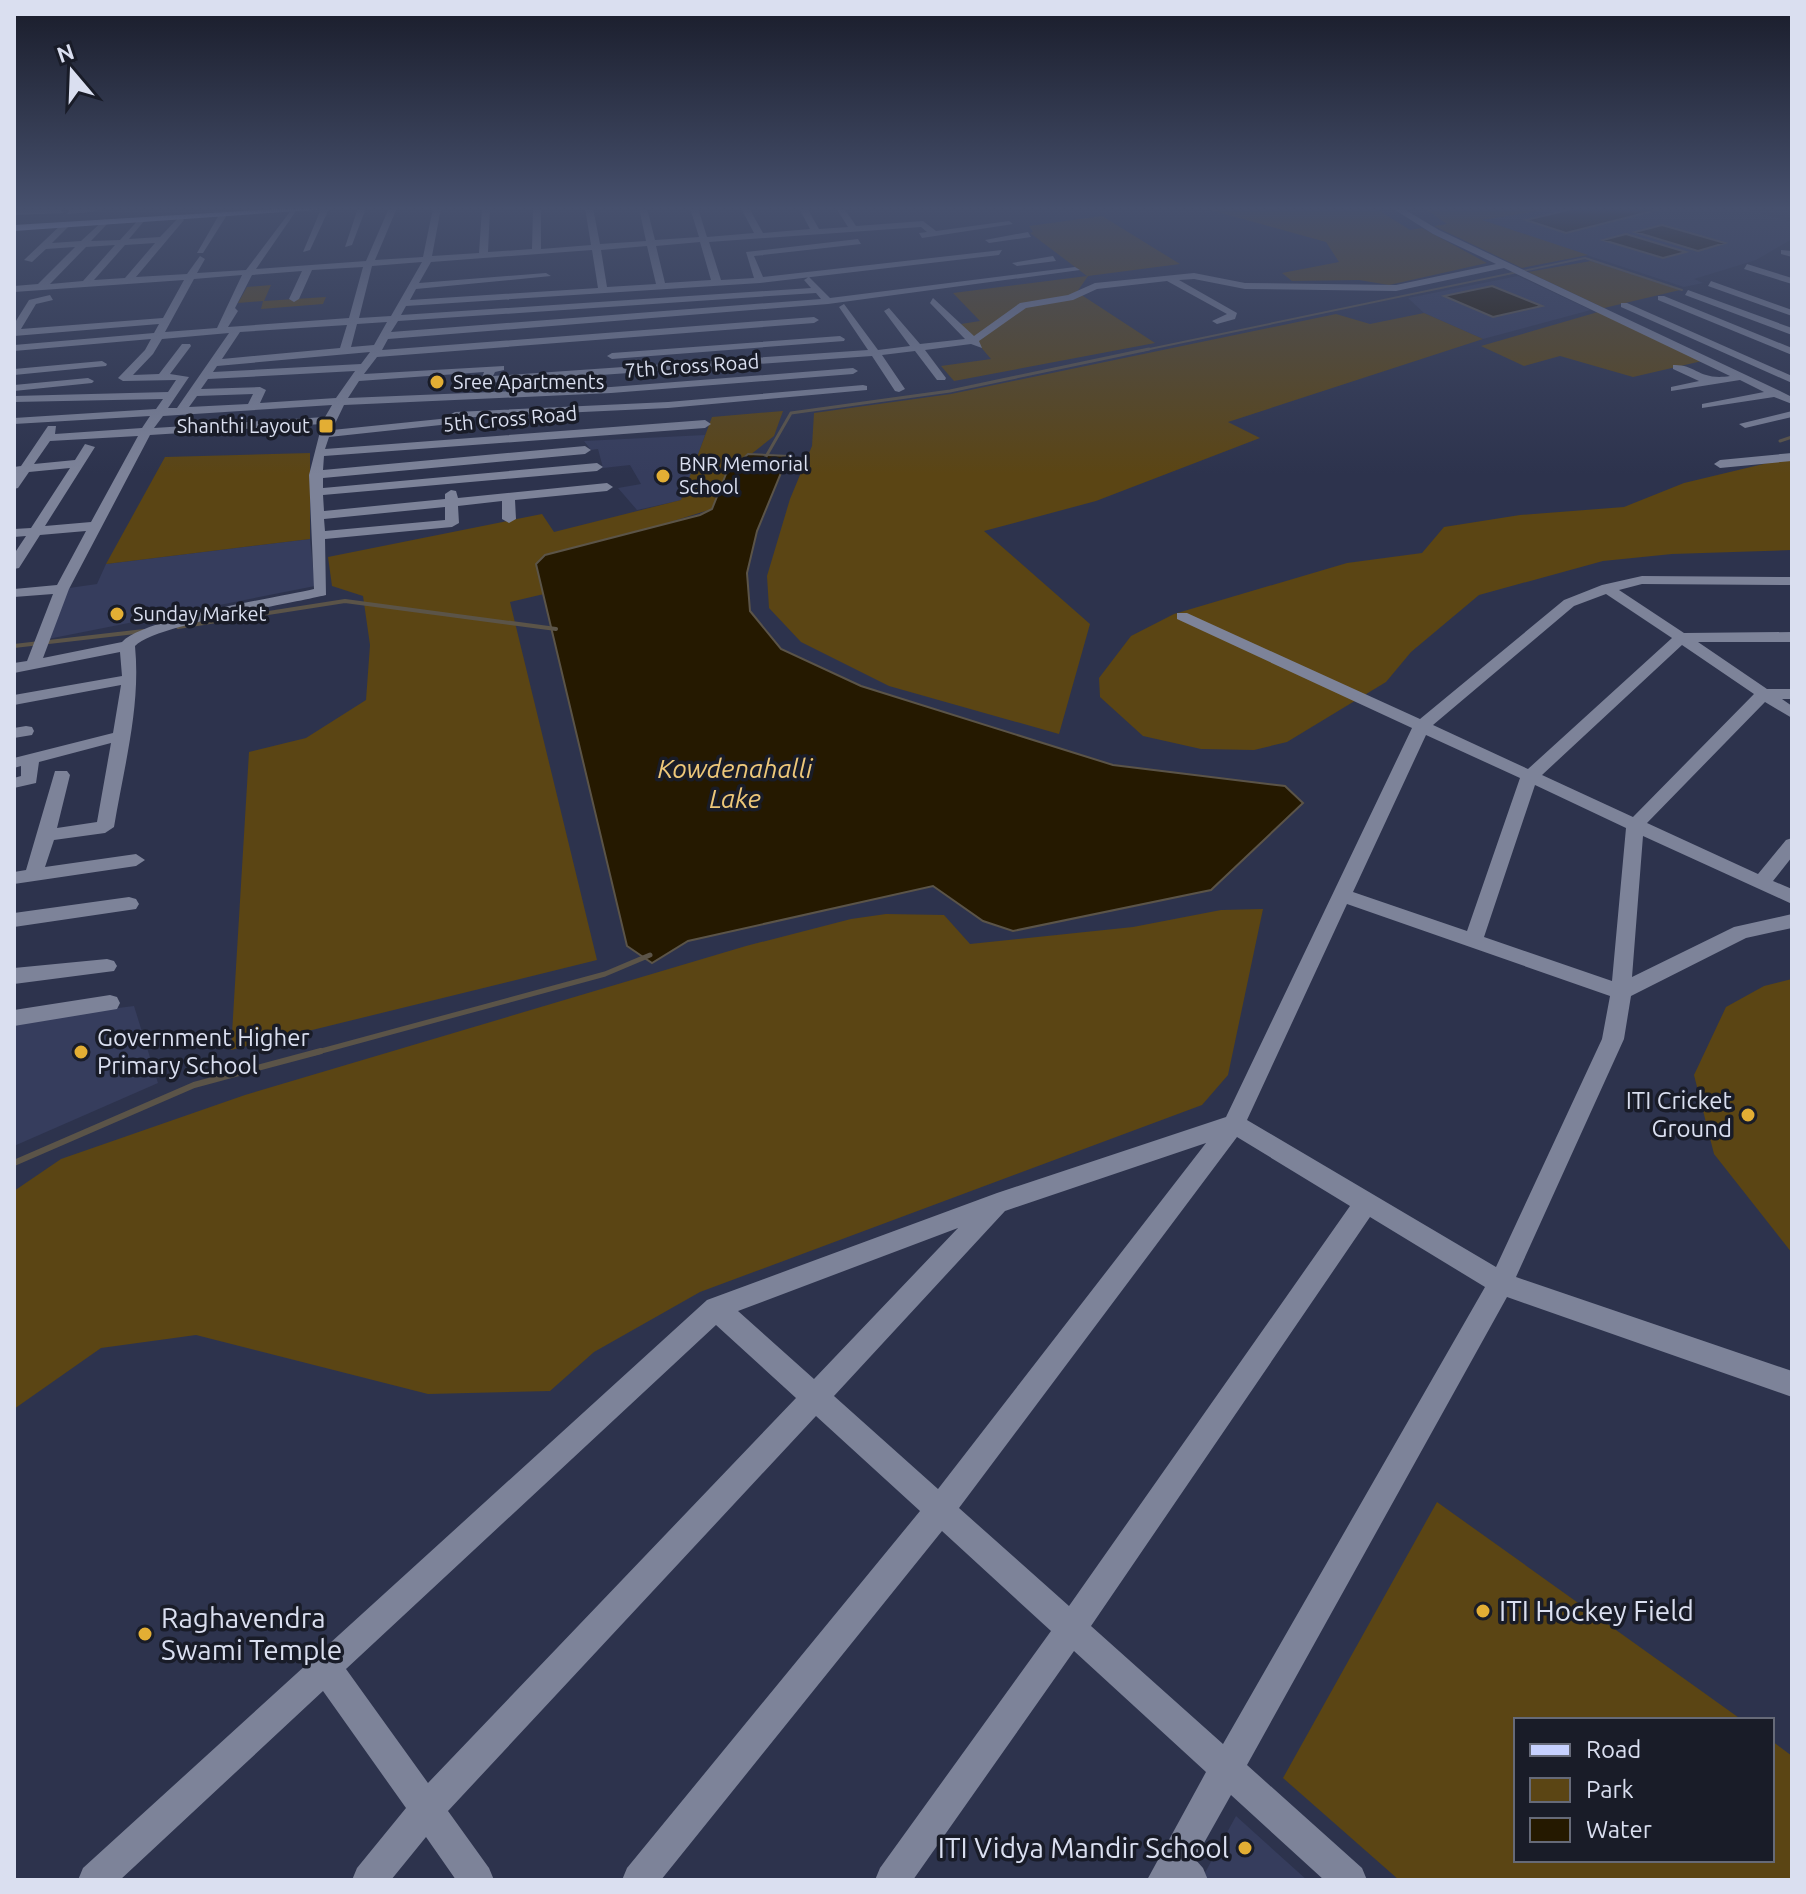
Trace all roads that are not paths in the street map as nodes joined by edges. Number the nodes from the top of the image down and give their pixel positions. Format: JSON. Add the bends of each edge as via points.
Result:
{"nodes":[{"id":1,"x":178,"y":296,"type":"edge"},
{"id":2,"x":236,"y":296,"type":"edge"},
{"id":3,"x":295,"y":296,"type":"edge"},
{"id":4,"x":361,"y":296,"type":"edge"},
{"id":5,"x":408,"y":296,"type":"edge"},
{"id":6,"x":498,"y":296,"type":"edge"},
{"id":7,"x":720,"y":296,"type":"edge"},
{"id":8,"x":823,"y":296,"type":"edge"},
{"id":9,"x":864,"y":296,"type":"edge"},
{"id":10,"x":1073,"y":296,"type":"edge"},
{"id":11,"x":1201,"y":296,"type":"edge"},
{"id":12,"x":1570,"y":296,"type":"edge"},
{"id":13,"x":1697,"y":296,"type":"edge"},
{"id":14,"x":1746,"y":296,"type":"edge"},
{"id":15,"x":50,"y":298,"type":"dead end"},
{"id":16,"x":1661,"y":298,"type":"dead end"},
{"id":17,"x":294,"y":299,"type":"dead end"},
{"id":18,"x":828,"y":301,"type":"junction"},
{"id":19,"x":933,"y":301,"type":"dead end"},
{"id":20,"x":404,"y":303,"type":"junction"},
{"id":21,"x":1624,"y":305,"type":"dead end"},
{"id":22,"x":581,"y":307,"type":"junction"},
{"id":23,"x":844,"y":307,"type":"dead end"},
{"id":24,"x":889,"y":311,"type":"dead end"},
{"id":25,"x":1792,"y":313,"type":"edge"},
{"id":26,"x":41,"y":314,"type":"dead end"},
{"id":27,"x":25,"y":315,"type":"junction"},
{"id":28,"x":1703,"y":315,"type":"junction"},
{"id":29,"x":395,"y":318,"type":"junction"},
{"id":30,"x":197,"y":319,"type":"dead end"},
{"id":31,"x":814,"y":320,"type":"dead end"},
{"id":32,"x":164,"y":321,"type":"junction"},
{"id":33,"x":355,"y":321,"type":"junction"},
{"id":34,"x":1217,"y":321,"type":"dead end"},
{"id":35,"x":291,"y":322,"type":"junction"},
{"id":36,"x":588,"y":322,"type":"junction"},
{"id":37,"x":1662,"y":322,"type":"junction"},
{"id":38,"x":311,"y":324,"type":"junction"},
{"id":39,"x":237,"y":329,"type":"junction"},
{"id":40,"x":221,"y":330,"type":"junction"},
{"id":41,"x":1792,"y":332,"type":"edge"},
{"id":42,"x":188,"y":333,"type":"junction"},
{"id":43,"x":156,"y":336,"type":"junction"},
{"id":44,"x":386,"y":336,"type":"junction"},
{"id":45,"x":115,"y":339,"type":"junction"},
{"id":46,"x":840,"y":339,"type":"dead end"},
{"id":47,"x":280,"y":340,"type":"dead end"},
{"id":48,"x":264,"y":342,"type":"dead end"},
{"id":49,"x":67,"y":343,"type":"junction"},
{"id":50,"x":775,"y":344,"type":"junction"},
{"id":51,"x":976,"y":344,"type":"junction"},
{"id":52,"x":501,"y":345,"type":"junction"},
{"id":53,"x":186,"y":346,"type":"dead end"},
{"id":54,"x":14,"y":348,"type":"edge"},
{"id":55,"x":701,"y":349,"type":"junction"},
{"id":56,"x":915,"y":349,"type":"junction"},
{"id":57,"x":345,"y":351,"type":"junction"},
{"id":58,"x":376,"y":351,"type":"junction"},
{"id":59,"x":1792,"y":352,"type":"edge"},
{"id":60,"x":876,"y":353,"type":"junction"},
{"id":61,"x":303,"y":355,"type":"junction"},
{"id":62,"x":612,"y":356,"type":"dead end"},
{"id":63,"x":57,"y":359,"type":"dead end"},
{"id":64,"x":254,"y":359,"type":"junction"},
{"id":65,"x":782,"y":360,"type":"junction"},
{"id":66,"x":212,"y":363,"type":"junction"},
{"id":67,"x":579,"y":363,"type":"dead end"},
{"id":68,"x":707,"y":366,"type":"junction"},
{"id":69,"x":366,"y":367,"type":"junction"},
{"id":70,"x":1677,"y":367,"type":"dead end"},
{"id":71,"x":317,"y":369,"type":"junction"},
{"id":72,"x":493,"y":369,"type":"junction"},
{"id":73,"x":853,"y":371,"type":"dead end"},
{"id":74,"x":14,"y":372,"type":"edge"},
{"id":75,"x":204,"y":376,"type":"junction"},
{"id":76,"x":790,"y":376,"type":"junction"},
{"id":77,"x":162,"y":377,"type":"junction"},
{"id":78,"x":1741,"y":377,"type":"junction"},
{"id":79,"x":357,"y":378,"type":"junction"},
{"id":80,"x":941,"y":378,"type":"dead end"},
{"id":81,"x":1792,"y":380,"type":"edge"},
{"id":82,"x":88,"y":381,"type":"dead end"},
{"id":83,"x":311,"y":381,"type":"dead end"},
{"id":84,"x":714,"y":382,"type":"junction"},
{"id":85,"x":1709,"y":382,"type":"junction"},
{"id":86,"x":14,"y":388,"type":"edge"},
{"id":87,"x":863,"y":388,"type":"dead end"},
{"id":88,"x":899,"y":389,"type":"dead end"},
{"id":89,"x":1675,"y":389,"type":"dead end"},
{"id":90,"x":192,"y":393,"type":"junction"},
{"id":91,"x":172,"y":395,"type":"junction"},
{"id":92,"x":459,"y":396,"type":"junction"},
{"id":93,"x":1786,"y":396,"type":"edge"},
{"id":94,"x":14,"y":399,"type":"edge"},
{"id":95,"x":721,"y":399,"type":"junction"},
{"id":96,"x":80,"y":400,"type":"junction"},
{"id":97,"x":341,"y":402,"type":"junction"},
{"id":98,"x":1706,"y":406,"type":"dead end"},
{"id":99,"x":252,"y":408,"type":"junction"},
{"id":100,"x":413,"y":409,"type":"dead end"},
{"id":101,"x":180,"y":412,"type":"junction"},
{"id":102,"x":158,"y":413,"type":"junction"},
{"id":103,"x":1792,"y":414,"type":"edge"},
{"id":104,"x":725,"y":416,"type":"dead end"},
{"id":105,"x":61,"y":418,"type":"junction"},
{"id":106,"x":452,"y":418,"type":"junction"},
{"id":107,"x":14,"y":421,"type":"edge"},
{"id":108,"x":705,"y":424,"type":"dead end"},
{"id":109,"x":1745,"y":424,"type":"dead end"},
{"id":110,"x":243,"y":426,"type":"junction"},
{"id":111,"x":409,"y":426,"type":"junction"},
{"id":112,"x":326,"y":427,"type":"junction"},
{"id":113,"x":146,"y":431,"type":"junction"},
{"id":114,"x":236,"y":439,"type":"dead end"},
{"id":115,"x":451,"y":443,"type":"junction"},
{"id":116,"x":36,"y":444,"type":"junction"},
{"id":117,"x":89,"y":447,"type":"dead end"},
{"id":118,"x":585,"y":450,"type":"dead end"},
{"id":119,"x":318,"y":453,"type":"junction"},
{"id":120,"x":1792,"y":457,"type":"edge"},
{"id":121,"x":78,"y":463,"type":"junction"},
{"id":122,"x":451,"y":463,"type":"junction"},
{"id":123,"x":1720,"y":464,"type":"dead end"},
{"id":124,"x":597,"y":467,"type":"dead end"},
{"id":125,"x":19,"y":470,"type":"edge"},
{"id":126,"x":315,"y":475,"type":"junction"},
{"id":127,"x":451,"y":482,"type":"junction"},
{"id":128,"x":14,"y":485,"type":"edge"},
{"id":129,"x":607,"y":487,"type":"dead end"},
{"id":130,"x":316,"y":492,"type":"junction"},
{"id":131,"x":508,"y":499,"type":"junction"},
{"id":132,"x":451,"y":505,"type":"junction"},
{"id":133,"x":318,"y":516,"type":"junction"},
{"id":134,"x":509,"y":519,"type":"dead end"},
{"id":135,"x":96,"y":526,"type":"junction"},
{"id":136,"x":36,"y":531,"type":"junction"},
{"id":137,"x":14,"y":533,"type":"edge"},
{"id":138,"x":318,"y":536,"type":"junction"},
{"id":139,"x":14,"y":565,"type":"edge"},
{"id":140,"x":1792,"y":581,"type":"edge"},
{"id":141,"x":1607,"y":588,"type":"junction"},
{"id":142,"x":62,"y":589,"type":"junction"},
{"id":143,"x":14,"y":593,"type":"edge"},
{"id":144,"x":1182,"y":616,"type":"dead end"},
{"id":145,"x":1792,"y":637,"type":"edge"},
{"id":146,"x":1681,"y":638,"type":"junction"},
{"id":147,"x":127,"y":645,"type":"junction"},
{"id":148,"x":33,"y":665,"type":"junction"},
{"id":149,"x":14,"y":668,"type":"edge"},
{"id":150,"x":130,"y":679,"type":"junction"},
{"id":151,"x":1763,"y":694,"type":"junction"},
{"id":152,"x":1792,"y":694,"type":"edge"},
{"id":153,"x":14,"y":700,"type":"edge"},
{"id":154,"x":1792,"y":713,"type":"edge"},
{"id":155,"x":1421,"y":727,"type":"junction"},
{"id":156,"x":123,"y":735,"type":"junction"},
{"id":157,"x":22,"y":761,"type":"edge"},
{"id":158,"x":61,"y":775,"type":"dead end"},
{"id":159,"x":1529,"y":777,"type":"junction"},
{"id":160,"x":14,"y":783,"type":"edge"},
{"id":161,"x":1635,"y":825,"type":"junction"},
{"id":162,"x":46,"y":835,"type":"junction"},
{"id":163,"x":1792,"y":844,"type":"edge"},
{"id":164,"x":136,"y":860,"type":"dead end"},
{"id":165,"x":23,"y":878,"type":"edge"},
{"id":166,"x":1761,"y":883,"type":"junction"},
{"id":167,"x":1341,"y":895,"type":"junction"},
{"id":168,"x":1792,"y":897,"type":"edge"},
{"id":169,"x":129,"y":904,"type":"dead end"},
{"id":170,"x":14,"y":920,"type":"edge"},
{"id":171,"x":1792,"y":921,"type":"edge"},
{"id":172,"x":1473,"y":941,"type":"junction"},
{"id":173,"x":107,"y":966,"type":"dead end"},
{"id":174,"x":14,"y":976,"type":"edge"},
{"id":175,"x":1621,"y":992,"type":"junction"},
{"id":176,"x":110,"y":1003,"type":"dead end"},
{"id":177,"x":14,"y":1018,"type":"edge"},
{"id":178,"x":1234,"y":1124,"type":"junction"},
{"id":179,"x":997,"y":1203,"type":"junction"},
{"id":180,"x":1366,"y":1203,"type":"junction"},
{"id":181,"x":1501,"y":1283,"type":"junction"},
{"id":182,"x":716,"y":1308,"type":"junction"},
{"id":183,"x":1792,"y":1384,"type":"edge"},
{"id":184,"x":815,"y":1398,"type":"junction"},
{"id":185,"x":940,"y":1510,"type":"junction"},
{"id":186,"x":1071,"y":1629,"type":"junction"},
{"id":187,"x":327,"y":1669,"type":"junction"},
{"id":188,"x":1227,"y":1769,"type":"junction"},
{"id":189,"x":427,"y":1809,"type":"junction"},
{"id":190,"x":1176,"y":1874,"type":"edge"},
{"id":191,"x":95,"y":1880,"type":"edge"},
{"id":192,"x":369,"y":1880,"type":"edge"},
{"id":193,"x":477,"y":1880,"type":"edge"},
{"id":194,"x":639,"y":1880,"type":"edge"},
{"id":195,"x":892,"y":1880,"type":"edge"},
{"id":196,"x":1350,"y":1880,"type":"edge"}],
"edges":[{"from":1,"to":32,"type":"street"},
{"from":2,"to":40,"type":"street"},
{"from":3,"to":17,"type":"street"},
{"from":4,"to":33,"type":"street"},
{"from":5,"to":20,"type":"street"},
{"from":6,"to":20,"type":"street"},
{"from":7,"to":22,"type":"street"},
{"from":8,"to":18,"type":"street"},
{"from":9,"to":18,"type":"street"},
{"from":10,"to":51,"type":"street","via":[[1023,305]]},
{"from":11,"to":34,"type":"street","via":[[1233,315]]},
{"from":12,"to":78,"type":"street"},
{"from":13,"to":41,"type":"street"},
{"from":14,"to":25,"type":"street"},
{"from":15,"to":27,"type":"street","via":[[32,302]]},
{"from":16,"to":28,"type":"street"},
{"from":18,"to":36,"type":"street"},
{"from":19,"to":51,"type":"street"},
{"from":20,"to":29,"type":"street"},
{"from":21,"to":37,"type":"street"},
{"from":22,"to":29,"type":"street"},
{"from":22,"to":36,"type":"street"},
{"from":23,"to":60,"type":"street"},
{"from":24,"to":56,"type":"street"},
{"from":26,"to":27,"type":"street"},
{"from":27,"to":32,"type":"street","via":[[14,333]]},
{"from":28,"to":37,"type":"street"},
{"from":28,"to":59,"type":"street"},
{"from":29,"to":33,"type":"street"},
{"from":29,"to":44,"type":"street"},
{"from":30,"to":42,"type":"street"},
{"from":31,"to":52,"type":"street"},
{"from":32,"to":43,"type":"street"},
{"from":33,"to":38,"type":"street"},
{"from":33,"to":57,"type":"street"},
{"from":35,"to":38,"type":"street"},
{"from":35,"to":39,"type":"street"},
{"from":35,"to":47,"type":"street"},
{"from":36,"to":44,"type":"street"},
{"from":37,"to":81,"type":"street"},
{"from":38,"to":61,"type":"street"},
{"from":39,"to":40,"type":"street"},
{"from":39,"to":66,"type":"street"},
{"from":40,"to":42,"type":"street"},
{"from":42,"to":43,"type":"street"},
{"from":43,"to":45,"type":"street"},
{"from":43,"to":77,"type":"street","via":[[149,352],[123,378]]},
{"from":44,"to":58,"type":"street"},
{"from":45,"to":49,"type":"street"},
{"from":45,"to":74,"type":"street","via":[[104,359]]},
{"from":46,"to":50,"type":"street"},
{"from":48,"to":64,"type":"street"},
{"from":49,"to":54,"type":"street"},
{"from":49,"to":63,"type":"street"},
{"from":50,"to":55,"type":"street"},
{"from":50,"to":65,"type":"street"},
{"from":51,"to":56,"type":"street"},
{"from":52,"to":58,"type":"street"},
{"from":52,"to":72,"type":"street"},
{"from":53,"to":77,"type":"street"},
{"from":55,"to":62,"type":"street"},
{"from":55,"to":68,"type":"street"},
{"from":56,"to":60,"type":"street"},
{"from":56,"to":80,"type":"street"},
{"from":57,"to":58,"type":"street"},
{"from":57,"to":61,"type":"street"},
{"from":58,"to":69,"type":"street"},
{"from":60,"to":65,"type":"street"},
{"from":60,"to":88,"type":"street"},
{"from":61,"to":64,"type":"street"},
{"from":64,"to":66,"type":"street"},
{"from":65,"to":68,"type":"street"},
{"from":65,"to":76,"type":"street"},
{"from":66,"to":75,"type":"street"},
{"from":67,"to":72,"type":"street"},
{"from":68,"to":72,"type":"street","via":[[487,380]]},
{"from":68,"to":84,"type":"street"},
{"from":69,"to":71,"type":"street"},
{"from":69,"to":79,"type":"street"},
{"from":70,"to":85,"type":"street"},
{"from":71,"to":75,"type":"street"},
{"from":71,"to":83,"type":"street"},
{"from":72,"to":79,"type":"street","via":[[456,366]]},
{"from":73,"to":76,"type":"street","name":"7th Cross Road"},
{"from":75,"to":90,"type":"street"},
{"from":76,"to":84,"type":"street","name":"7th Cross Road"},
{"from":77,"to":91,"type":"street","via":[[184,377]]},
{"from":78,"to":85,"type":"street"},
{"from":78,"to":93,"type":"street"},
{"from":79,"to":97,"type":"street"},
{"from":82,"to":86,"type":"street"},
{"from":84,"to":92,"type":"street","name":"7th Cross Road"},
{"from":84,"to":95,"type":"street"},
{"from":85,"to":89,"type":"street"},
{"from":87,"to":95,"type":"street"},
{"from":90,"to":99,"type":"street","via":[[260,390]]},
{"from":90,"to":101,"type":"street"},
{"from":91,"to":96,"type":"street"},
{"from":91,"to":102,"type":"street"},
{"from":92,"to":97,"type":"street","name":"7th Cross Road"},
{"from":92,"to":106,"type":"street"},
{"from":93,"to":98,"type":"street"},
{"from":94,"to":96,"type":"street"},
{"from":95,"to":104,"type":"street"},
{"from":95,"to":106,"type":"street"},
{"from":96,"to":105,"type":"street"},
{"from":97,"to":99,"type":"street","name":"7th Cross Road","via":[[301,399]]},
{"from":97,"to":112,"type":"street"},
{"from":99,"to":101,"type":"street","name":"7th Cross Road"},
{"from":100,"to":111,"type":"street"},
{"from":101,"to":102,"type":"street","name":"7th Cross Road"},
{"from":102,"to":105,"type":"street","name":"7th Cross Road"},
{"from":102,"to":113,"type":"street"},
{"from":103,"to":109,"type":"street"},
{"from":105,"to":107,"type":"street","name":"7th Cross Road"},
{"from":105,"to":116,"type":"street"},
{"from":106,"to":111,"type":"street"},
{"from":106,"to":115,"type":"street"},
{"from":108,"to":115,"type":"street","name":"5th Cross Road","via":[[506,433]]},
{"from":110,"to":112,"type":"street"},
{"from":110,"to":113,"type":"street","via":[[189,434]]},
{"from":110,"to":114,"type":"street"},
{"from":111,"to":112,"type":"street"},
{"from":112,"to":119,"type":"street"},
{"from":113,"to":116,"type":"street"},
{"from":113,"to":135,"type":"street"},
{"from":115,"to":119,"type":"street","name":"5th Cross Road"},
{"from":115,"to":122,"type":"street"},
{"from":116,"to":125,"type":"street"},
{"from":117,"to":121,"type":"street"},
{"from":118,"to":122,"type":"street"},
{"from":119,"to":126,"type":"street"},
{"from":120,"to":123,"type":"street"},
{"from":121,"to":125,"type":"street"},
{"from":121,"to":136,"type":"street"},
{"from":122,"to":126,"type":"street"},
{"from":122,"to":127,"type":"street"},
{"from":124,"to":127,"type":"street"},
{"from":125,"to":128,"type":"street"},
{"from":126,"to":130,"type":"street"},
{"from":127,"to":130,"type":"street"},
{"from":127,"to":132,"type":"street"},
{"from":129,"to":131,"type":"street"},
{"from":130,"to":133,"type":"street"},
{"from":131,"to":132,"type":"street"},
{"from":131,"to":134,"type":"street"},
{"from":132,"to":133,"type":"street"},
{"from":132,"to":138,"type":"street","via":[[452,523]]},
{"from":133,"to":138,"type":"street"},
{"from":135,"to":136,"type":"street"},
{"from":135,"to":142,"type":"street"},
{"from":136,"to":137,"type":"street"},
{"from":136,"to":139,"type":"street"},
{"from":138,"to":147,"type":"street","via":[[321,592],[171,625]]},
{"from":140,"to":141,"type":"street","via":[[1642,580]]},
{"from":141,"to":146,"type":"street"},
{"from":141,"to":155,"type":"street","via":[[1569,603]]},
{"from":142,"to":143,"type":"street"},
{"from":142,"to":148,"type":"street"},
{"from":144,"to":155,"type":"street"},
{"from":145,"to":146,"type":"street"},
{"from":146,"to":151,"type":"street"},
{"from":146,"to":159,"type":"street"},
{"from":147,"to":148,"type":"street"},
{"from":147,"to":150,"type":"street"},
{"from":148,"to":149,"type":"street"},
{"from":150,"to":153,"type":"street"},
{"from":150,"to":156,"type":"street"},
{"from":151,"to":152,"type":"street"},
{"from":151,"to":154,"type":"street"},
{"from":151,"to":161,"type":"street"},
{"from":155,"to":159,"type":"street"},
{"from":155,"to":167,"type":"street"},
{"from":156,"to":157,"type":"street"},
{"from":156,"to":162,"type":"street","via":[[105,827]]},
{"from":157,"to":160,"type":"street","via":[[30,779]]},
{"from":158,"to":162,"type":"street"},
{"from":159,"to":161,"type":"street"},
{"from":159,"to":172,"type":"street"},
{"from":161,"to":166,"type":"street"},
{"from":161,"to":175,"type":"street"},
{"from":162,"to":165,"type":"street"},
{"from":163,"to":166,"type":"street"},
{"from":164,"to":165,"type":"street"},
{"from":166,"to":168,"type":"street"},
{"from":167,"to":172,"type":"street"},
{"from":167,"to":178,"type":"street"},
{"from":169,"to":170,"type":"street"},
{"from":171,"to":175,"type":"street","via":[[1741,932]]},
{"from":172,"to":175,"type":"street"},
{"from":173,"to":174,"type":"street"},
{"from":175,"to":181,"type":"street","via":[[1613,1039]]},
{"from":176,"to":177,"type":"street"},
{"from":178,"to":179,"type":"street"},
{"from":178,"to":180,"type":"street"},
{"from":178,"to":185,"type":"street"},
{"from":179,"to":182,"type":"street"},
{"from":179,"to":184,"type":"street"},
{"from":180,"to":181,"type":"street"},
{"from":180,"to":186,"type":"street"},
{"from":181,"to":183,"type":"street"},
{"from":181,"to":188,"type":"street"},
{"from":182,"to":184,"type":"street"},
{"from":182,"to":187,"type":"street"},
{"from":184,"to":185,"type":"street"},
{"from":184,"to":189,"type":"street"},
{"from":185,"to":186,"type":"street"},
{"from":185,"to":194,"type":"street"},
{"from":186,"to":188,"type":"street"},
{"from":186,"to":195,"type":"street"},
{"from":187,"to":189,"type":"street"},
{"from":187,"to":191,"type":"street"},
{"from":188,"to":190,"type":"street"},
{"from":188,"to":196,"type":"street"},
{"from":189,"to":192,"type":"street"},
{"from":189,"to":193,"type":"street"}]}
